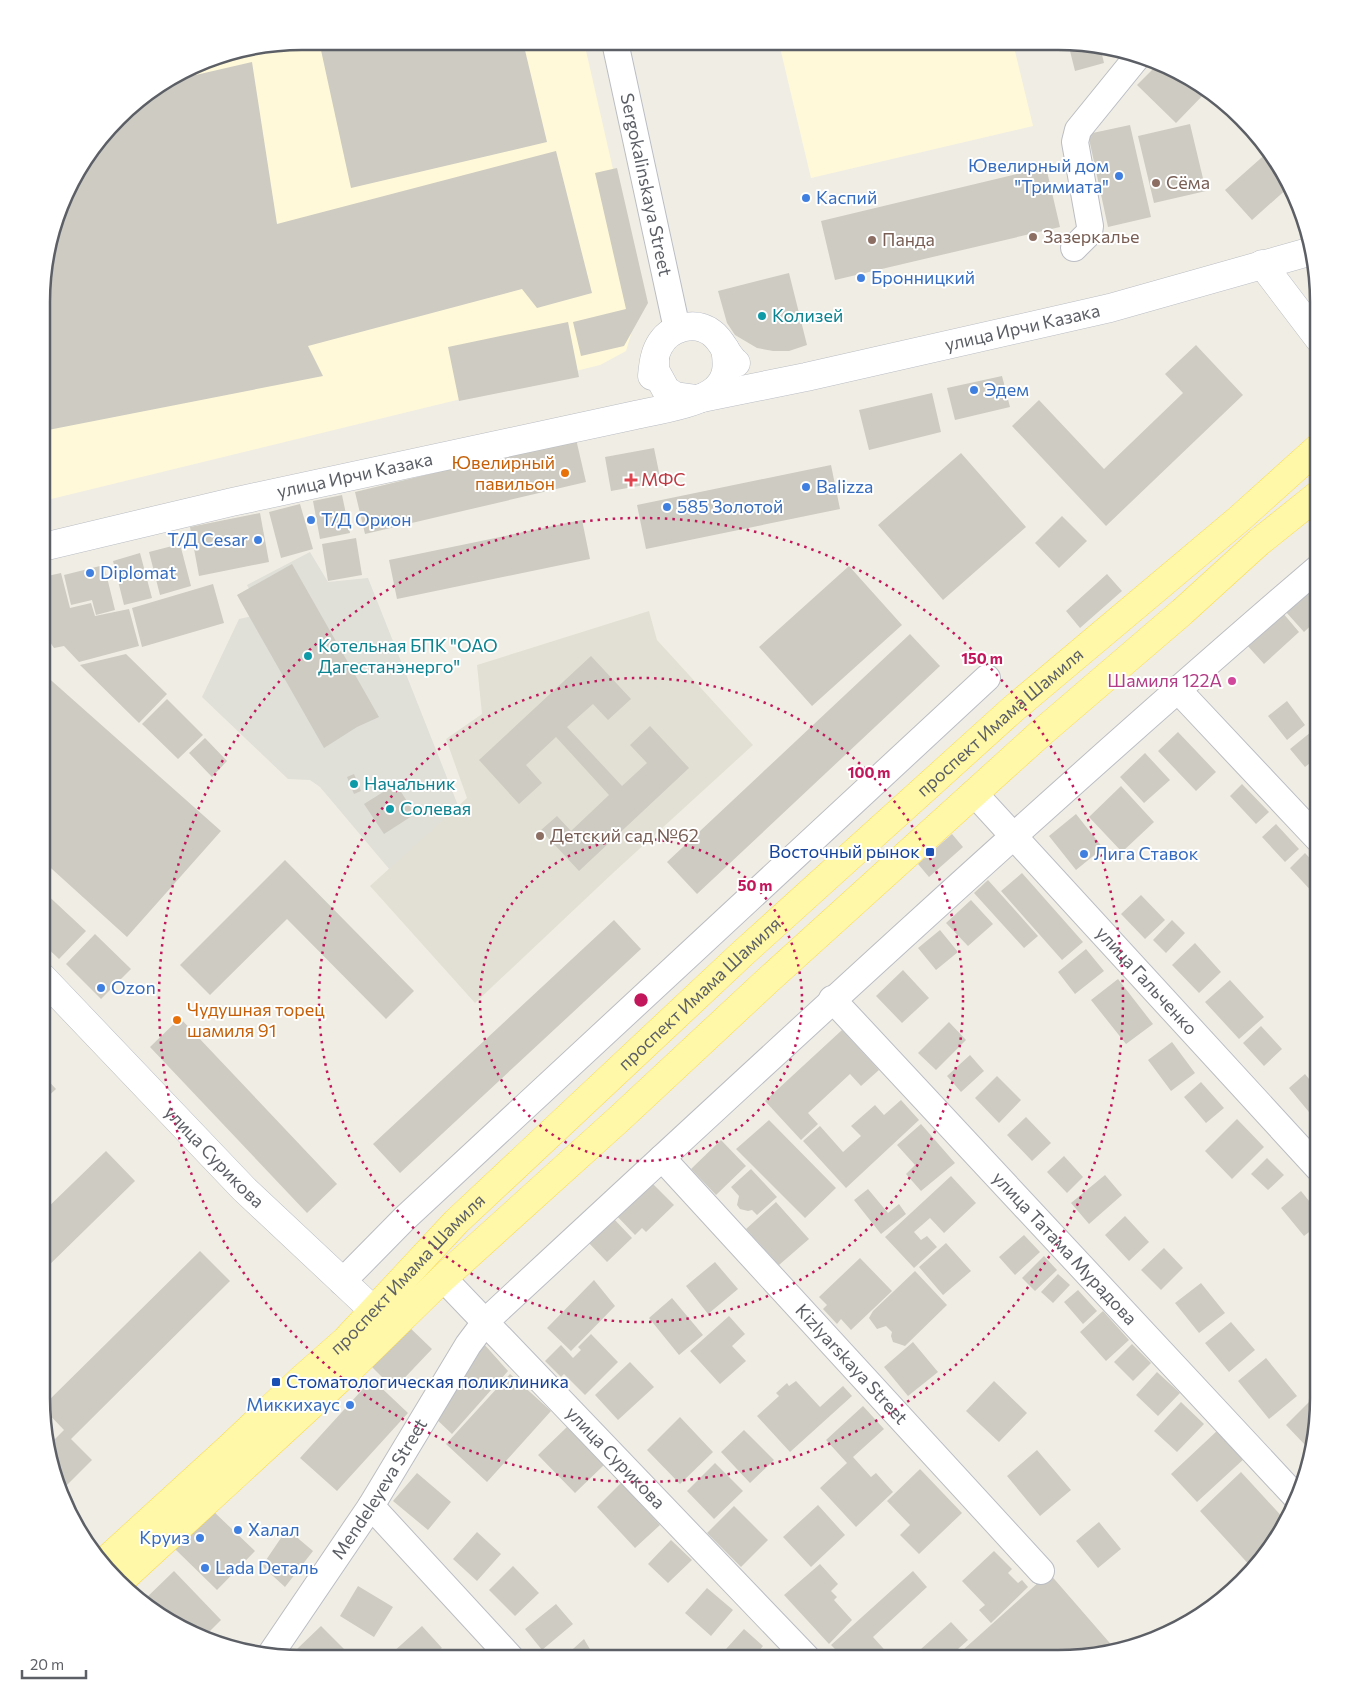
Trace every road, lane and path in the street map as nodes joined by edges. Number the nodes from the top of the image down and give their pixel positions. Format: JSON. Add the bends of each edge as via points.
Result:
{"nodes":[{"id":1,"x":617,"y":50,"type":"edge"},
{"id":2,"x":1133,"y":62,"type":"edge"},
{"id":3,"x":1074,"y":248,"type":"dead end"},
{"id":4,"x":1305,"y":253,"type":"edge"},
{"id":5,"x":1262,"y":264,"type":"junction"},
{"id":6,"x":1310,"y":327,"type":"edge"},
{"id":7,"x":677,"y":329,"type":"junction"},
{"id":8,"x":725,"y":349,"type":"junction"},
{"id":9,"x":654,"y":359,"type":"junction"},
{"id":10,"x":781,"y":381,"type":"junction"},
{"id":11,"x":697,"y":399,"type":"junction"},
{"id":12,"x":632,"y":416,"type":"junction"},
{"id":13,"x":1310,"y":455,"type":"edge"},
{"id":14,"x":1310,"y":501,"type":"edge"},
{"id":15,"x":50,"y":546,"type":"edge"},
{"id":16,"x":1310,"y":575,"type":"edge"},
{"id":17,"x":987,"y":678,"type":"dead end"},
{"id":18,"x":1177,"y":689,"type":"junction"},
{"id":19,"x":974,"y":794,"type":"junction"},
{"id":20,"x":1310,"y":830,"type":"edge"},
{"id":21,"x":1014,"y":836,"type":"junction"},
{"id":22,"x":50,"y":985,"type":"edge"},
{"id":23,"x":832,"y":999,"type":"junction"},
{"id":24,"x":662,"y":1158,"type":"junction"},
{"id":25,"x":1310,"y":1159,"type":"edge"},
{"id":26,"x":425,"y":1256,"type":"junction"},
{"id":27,"x":443,"y":1278,"type":"junction"},
{"id":28,"x":342,"y":1282,"type":"junction"},
{"id":29,"x":373,"y":1310,"type":"junction"},
{"id":30,"x":486,"y":1320,"type":"junction"},
{"id":31,"x":393,"y":1328,"type":"junction"},
{"id":32,"x":1292,"y":1492,"type":"edge"},
{"id":33,"x":371,"y":1506,"type":"junction"},
{"id":34,"x":108,"y":1558,"type":"edge"},
{"id":35,"x":1041,"y":1572,"type":"dead end"},
{"id":36,"x":125,"y":1577,"type":"edge"},
{"id":37,"x":275,"y":1648,"type":"edge"},
{"id":38,"x":503,"y":1650,"type":"edge"},
{"id":39,"x":799,"y":1650,"type":"edge"}],
"edges":[{"from":1,"to":7,"type":"street","name":"Sergokalinskaya Street"},
{"from":2,"to":3,"type":"street","via":[[1078,130],[1075,142],[1090,226],[1089,233]]},
{"from":4,"to":5,"type":"main road","name":"улица Ирчи Казака"},
{"from":5,"to":6,"type":"main road"},
{"from":5,"to":10,"type":"main road","name":"улица Ирчи Казака","via":[[1110,308]]},
{"from":7,"to":8,"type":"main road","via":[[689,326],[706,329],[719,339]]},
{"from":7,"to":9,"type":"main road","via":[[658,346]]},
{"from":8,"to":10,"type":"main road","via":[[743,368]]},
{"from":8,"to":11,"type":"main road","via":[[728,364],[724,378],[716,390]]},
{"from":9,"to":11,"type":"main road","via":[[659,381],[666,390],[680,397]]},
{"from":9,"to":12,"type":"main road","via":[[646,394]]},
{"from":10,"to":11,"type":"main road","name":"улица Ирчи Казака"},
{"from":11,"to":12,"type":"main road","name":"улица Ирчи Казака"},
{"from":12,"to":15,"type":"main road","name":"улица Ирчи Казака","via":[[232,502]]},
{"from":13,"to":26,"type":"main road","name":"проспект Имама Шамиля","via":[[991,729],[743,953],[456,1222]]},
{"from":14,"to":19,"type":"main road","name":"проспект Имама Шамиля","via":[[1259,542]]},
{"from":16,"to":18,"type":"street","name":"Mendeleyeva Street"},
{"from":17,"to":28,"type":"street","via":[[447,1178]]},
{"from":18,"to":20,"type":"street"},
{"from":18,"to":21,"type":"street","name":"Mendeleyeva Street"},
{"from":19,"to":21,"type":"street","name":"улица Гальченко"},
{"from":19,"to":27,"type":"main road","name":"проспект Имама Шамиля"},
{"from":21,"to":23,"type":"street","name":"Mendeleyeva Street"},
{"from":21,"to":25,"type":"street","name":"улица Гальченко"},
{"from":22,"to":28,"type":"main road","name":"улица Сурикова","via":[[244,1189]]},
{"from":23,"to":24,"type":"street","name":"Mendeleyeva Street"},
{"from":23,"to":32,"type":"street","name":"улица Татама Мурадова"},
{"from":24,"to":30,"type":"street","name":"Mendeleyeva Street"},
{"from":24,"to":35,"type":"street","name":"Kizlyarskaya Street"},
{"from":26,"to":27,"type":"main road","name":"улица Сурикова"},
{"from":26,"to":29,"type":"main road","name":"проспект Имама Шамиля"},
{"from":27,"to":30,"type":"street","name":"улица Сурикова"},
{"from":27,"to":31,"type":"main road","name":"проспект Имама Шамиля"},
{"from":28,"to":29,"type":"main road","name":"улица Сурикова"},
{"from":29,"to":31,"type":"main road","name":"улица Сурикова"},
{"from":29,"to":34,"type":"main road","name":"проспект Имама Шамиля","via":[[346,1340]]},
{"from":30,"to":33,"type":"street","name":"Mendeleyeva Street"},
{"from":30,"to":39,"type":"street","name":"улица Сурикова"},
{"from":31,"to":36,"type":"main road","name":"проспект Имама Шамиля"},
{"from":33,"to":37,"type":"street","name":"Mendeleyeva Street"},
{"from":33,"to":38,"type":"street"}]}
